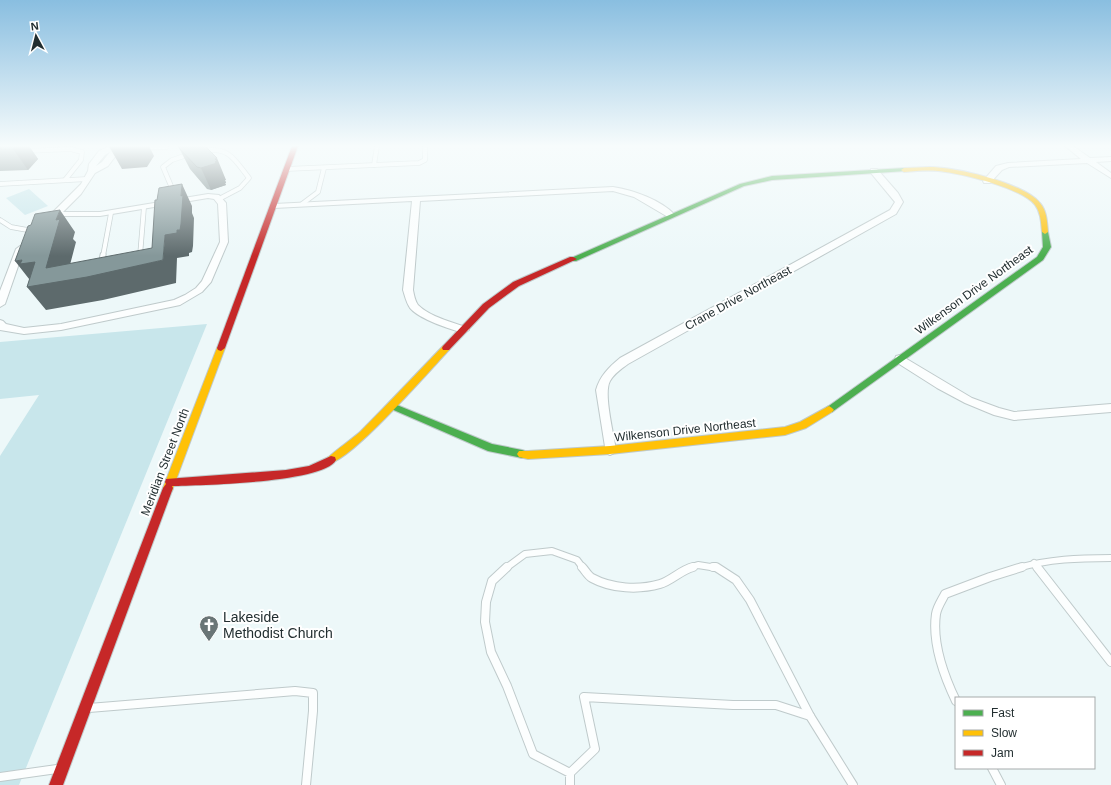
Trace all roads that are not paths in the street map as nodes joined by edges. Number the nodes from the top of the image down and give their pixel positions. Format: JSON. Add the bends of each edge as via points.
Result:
{"nodes":[{"id":1,"x":22,"y":183,"type":"edge"},
{"id":2,"x":84,"y":183,"type":"edge"},
{"id":3,"x":171,"y":183,"type":"edge"},
{"id":4,"x":246,"y":183,"type":"edge"},
{"id":5,"x":282,"y":183,"type":"edge"},
{"id":6,"x":320,"y":183,"type":"edge"},
{"id":7,"x":750,"y":183,"type":"edge"},
{"id":8,"x":885,"y":183,"type":"edge"},
{"id":9,"x":992,"y":183,"type":"edge"},
{"id":10,"x":0,"y":184,"type":"edge"},
{"id":11,"x":219,"y":199,"type":"junction"},
{"id":12,"x":416,"y":199,"type":"junction"},
{"id":13,"x":170,"y":202,"type":"junction"},
{"id":14,"x":302,"y":204,"type":"junction"},
{"id":15,"x":274,"y":206,"type":"junction"},
{"id":16,"x":144,"y":207,"type":"junction"},
{"id":17,"x":111,"y":213,"type":"junction"},
{"id":18,"x":55,"y":214,"type":"junction"},
{"id":19,"x":671,"y":215,"type":"junction"},
{"id":20,"x":0,"y":220,"type":"edge"},
{"id":21,"x":33,"y":231,"type":"junction"},
{"id":22,"x":137,"y":259,"type":"edge"},
{"id":23,"x":105,"y":267,"type":"edge"},
{"id":24,"x":1,"y":294,"type":"edge"},
{"id":25,"x":0,"y":304,"type":"edge"},
{"id":26,"x":0,"y":323,"type":"edge"},
{"id":27,"x":464,"y":330,"type":"junction"},
{"id":28,"x":900,"y":359,"type":"junction"},
{"id":29,"x":392,"y":406,"type":"junction"},
{"id":30,"x":1111,"y":408,"type":"edge"},
{"id":31,"x":610,"y":450,"type":"junction"},
{"id":32,"x":170,"y":482,"type":"junction"},
{"id":33,"x":1111,"y":558,"type":"edge"},
{"id":34,"x":1034,"y":563,"type":"junction"},
{"id":35,"x":1111,"y":662,"type":"edge"},
{"id":36,"x":955,"y":700,"type":"edge"},
{"id":37,"x":85,"y":708,"type":"junction"},
{"id":38,"x":810,"y":716,"type":"junction"},
{"id":39,"x":62,"y":768,"type":"junction"},
{"id":40,"x":993,"y":769,"type":"edge"},
{"id":41,"x":570,"y":773,"type":"junction"},
{"id":42,"x":0,"y":777,"type":"edge"},
{"id":43,"x":56,"y":785,"type":"edge"},
{"id":44,"x":306,"y":785,"type":"edge"},
{"id":45,"x":570,"y":785,"type":"edge"},
{"id":46,"x":853,"y":785,"type":"edge"},
{"id":47,"x":1001,"y":785,"type":"edge"}],
"edges":[{"from":1,"to":10,"type":"lane"},
{"from":2,"to":18,"type":"street","via":[[72,199]]},
{"from":3,"to":13,"type":"lane","via":[[174,193]]},
{"from":4,"to":11,"type":"lane"},
{"from":5,"to":15,"type":"street","name":"Meridian Street North"},
{"from":6,"to":14,"type":"lane","via":[[318,192]]},
{"from":7,"to":19,"type":"street","name":"Wilkenson Drive Northeast"},
{"from":8,"to":31,"type":"street","name":"Crane Drive Northeast","via":[[899,202],[893,212],[624,361],[610,372],[603,381],[601,390]]},
{"from":9,"to":28,"type":"street","name":"Wilkenson Drive Northeast","via":[[1022,192],[1036,201],[1043,215],[1047,247],[1045,252]]},
{"from":11,"to":13,"type":"street","via":[[208,196]]},
{"from":11,"to":26,"type":"street","via":[[222,203],[224,242],[206,282],[188,297],[177,303],[61,328],[24,331],[2,327]]},
{"from":12,"to":14,"type":"street"},
{"from":12,"to":19,"type":"street","via":[[613,189],[639,195]]},
{"from":12,"to":27,"type":"street","via":[[409,296],[415,307]]},
{"from":13,"to":16,"type":"street"},
{"from":14,"to":15,"type":"street"},
{"from":15,"to":32,"type":"street","name":"Meridian Street North"},
{"from":16,"to":17,"type":"street"},
{"from":16,"to":22,"type":"lane","via":[[140,256]]},
{"from":17,"to":18,"type":"street"},
{"from":17,"to":23,"type":"lane","via":[[101,265]]},
{"from":18,"to":21,"type":"street"},
{"from":19,"to":27,"type":"street","name":"Wilkenson Drive Northeast","via":[[516,284],[486,306]]},
{"from":20,"to":21,"type":"lane","via":[[13,229]]},
{"from":21,"to":24,"type":"street","via":[[18,252]]},
{"from":24,"to":25,"type":"street"},
{"from":27,"to":29,"type":"street","name":"Wilkenson Drive Northeast"},
{"from":28,"to":30,"type":"street","via":[[961,397],[1000,413],[1014,416]]},
{"from":28,"to":31,"type":"street","name":"Wilkenson Drive Northeast","via":[[819,417],[785,431]]},
{"from":29,"to":31,"type":"street","name":"Wilkenson Drive Northeast","via":[[491,448],[510,452],[528,455]]},
{"from":29,"to":32,"type":"street","name":"Wilkenson Drive Northeast","via":[[343,452],[323,465],[301,472],[274,476]]},
{"from":32,"to":37,"type":"street","name":"Meridian Street North"},
{"from":33,"to":34,"type":"lane","via":[[1070,557]]},
{"from":34,"to":35,"type":"lane"},
{"from":34,"to":36,"type":"lane","via":[[976,581],[945,594],[936,613],[938,650]]},
{"from":37,"to":39,"type":"street","name":"Meridian Street North"},
{"from":37,"to":44,"type":"lane","via":[[295,691],[313,693]]},
{"from":38,"to":41,"type":"lane","via":[[776,705],[584,697],[595,749]]},
{"from":38,"to":41,"type":"lane","via":[[750,600],[736,580],[716,567],[698,565],[685,569],[661,584],[639,588],[591,578],[577,560],[552,551],[525,554],[509,564],[492,581],[486,602],[491,652],[533,754]]},
{"from":38,"to":46,"type":"lane"},
{"from":39,"to":42,"type":"lane"},
{"from":39,"to":43,"type":"street","name":"Meridian Street North"},
{"from":40,"to":47,"type":"lane"},
{"from":41,"to":45,"type":"lane"}]}
